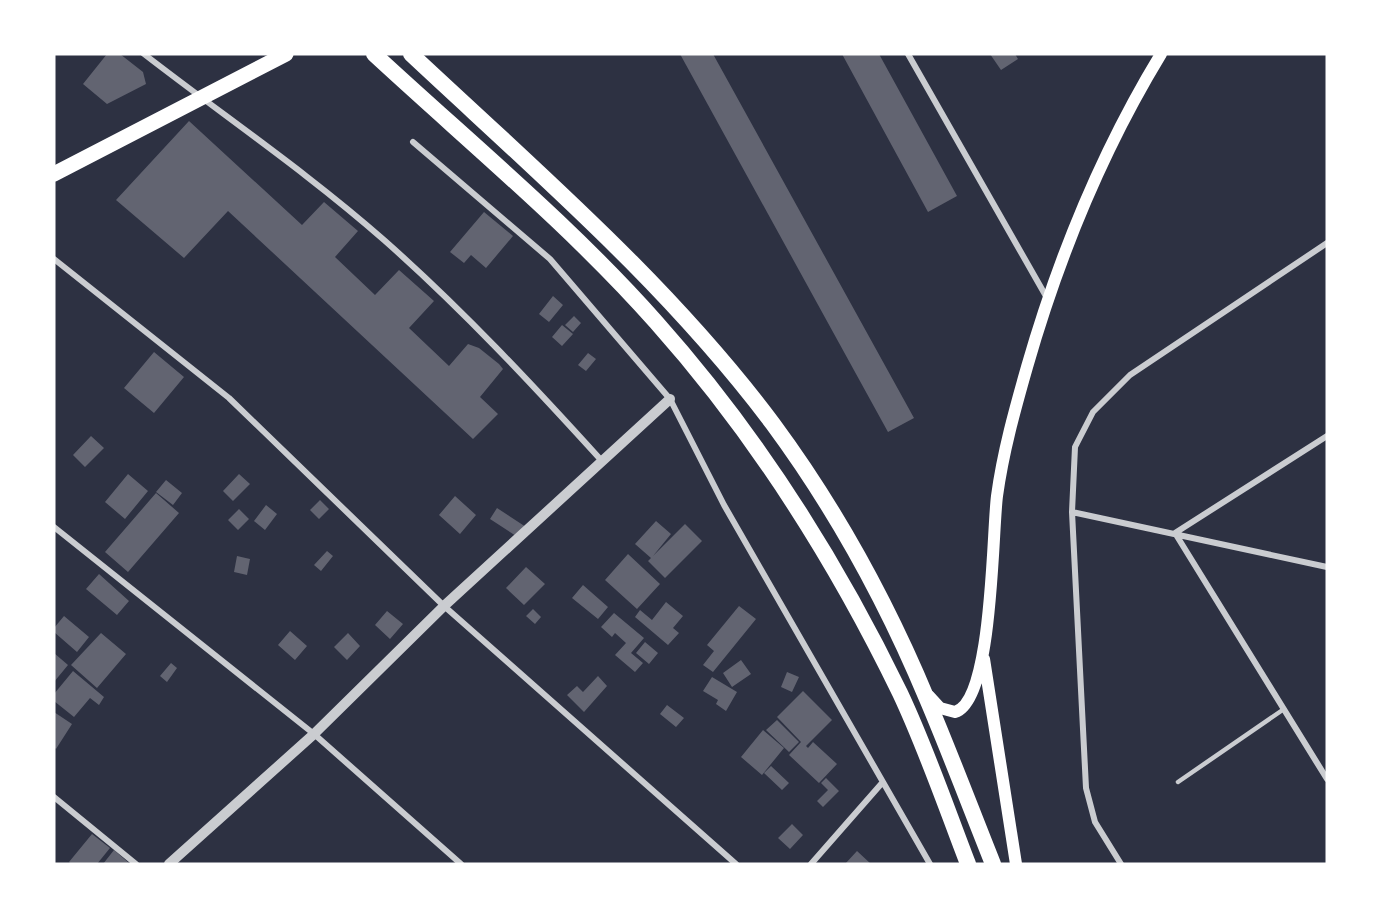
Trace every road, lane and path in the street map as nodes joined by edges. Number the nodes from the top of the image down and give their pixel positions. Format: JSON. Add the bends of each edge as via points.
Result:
{"nodes":[{"id":1,"x":144,"y":54,"type":"edge"},
{"id":2,"x":286,"y":54,"type":"edge"},
{"id":3,"x":374,"y":54,"type":"edge"},
{"id":4,"x":411,"y":54,"type":"edge"},
{"id":5,"x":908,"y":54,"type":"edge"},
{"id":6,"x":1161,"y":54,"type":"edge"},
{"id":7,"x":201,"y":99,"type":"junction"},
{"id":8,"x":413,"y":142,"type":"dead end"},
{"id":9,"x":54,"y":174,"type":"edge"},
{"id":10,"x":1327,"y":243,"type":"edge"},
{"id":11,"x":54,"y":259,"type":"edge"},
{"id":12,"x":1047,"y":298,"type":"junction"},
{"id":13,"x":670,"y":399,"type":"junction"},
{"id":14,"x":1327,"y":436,"type":"edge"},
{"id":15,"x":601,"y":460,"type":"junction"},
{"id":16,"x":1072,"y":512,"type":"junction"},
{"id":17,"x":54,"y":527,"type":"edge"},
{"id":18,"x":1175,"y":533,"type":"junction"},
{"id":19,"x":1327,"y":567,"type":"edge"},
{"id":20,"x":444,"y":606,"type":"junction"},
{"id":21,"x":984,"y":655,"type":"junction"},
{"id":22,"x":918,"y":680,"type":"junction"},
{"id":23,"x":1284,"y":709,"type":"junction"},
{"id":24,"x":314,"y":734,"type":"junction"},
{"id":25,"x":1327,"y":778,"type":"edge"},
{"id":26,"x":1178,"y":782,"type":"dead end"},
{"id":27,"x":882,"y":783,"type":"junction"},
{"id":28,"x":54,"y":797,"type":"edge"},
{"id":29,"x":136,"y":864,"type":"edge"},
{"id":30,"x":170,"y":864,"type":"edge"},
{"id":31,"x":461,"y":864,"type":"edge"},
{"id":32,"x":736,"y":864,"type":"edge"},
{"id":33,"x":811,"y":864,"type":"edge"},
{"id":34,"x":930,"y":864,"type":"edge"},
{"id":35,"x":968,"y":864,"type":"edge"},
{"id":36,"x":993,"y":864,"type":"edge"},
{"id":37,"x":1016,"y":864,"type":"edge"},
{"id":38,"x":1121,"y":864,"type":"edge"}],
"edges":[{"from":1,"to":7,"type":"street"},
{"from":2,"to":7,"type":"main road"},
{"from":3,"to":35,"type":"highway","via":[[609,272],[716,393],[772,469],[820,543],[901,695]]},
{"from":4,"to":22,"type":"highway","via":[[617,247],[727,366],[774,426],[823,500],[866,573]]},
{"from":5,"to":12,"type":"street"},
{"from":6,"to":12,"type":"main road","via":[[1095,180]]},
{"from":7,"to":9,"type":"main road"},
{"from":7,"to":15,"type":"street","via":[[384,240],[515,365]]},
{"from":8,"to":13,"type":"street","via":[[550,259]]},
{"from":10,"to":16,"type":"street","via":[[1130,375],[1093,412],[1075,447]]},
{"from":11,"to":20,"type":"street","via":[[229,398]]},
{"from":12,"to":21,"type":"main road","via":[[1010,427],[997,495]]},
{"from":13,"to":15,"type":"street"},
{"from":13,"to":27,"type":"street","via":[[724,506]]},
{"from":14,"to":18,"type":"street"},
{"from":15,"to":20,"type":"street"},
{"from":16,"to":18,"type":"street"},
{"from":16,"to":38,"type":"street","via":[[1086,788],[1095,822]]},
{"from":17,"to":24,"type":"street"},
{"from":18,"to":19,"type":"street"},
{"from":18,"to":23,"type":"street"},
{"from":20,"to":24,"type":"street"},
{"from":20,"to":32,"type":"street"},
{"from":21,"to":22,"type":"main road","via":[[970,700],[961,711],[950,713],[940,708]]},
{"from":21,"to":37,"type":"main road"},
{"from":22,"to":36,"type":"highway"},
{"from":23,"to":25,"type":"street"},
{"from":23,"to":26,"type":"lane"},
{"from":24,"to":30,"type":"street"},
{"from":24,"to":31,"type":"street"},
{"from":27,"to":33,"type":"street"},
{"from":27,"to":34,"type":"street"},
{"from":28,"to":29,"type":"street"}]}
